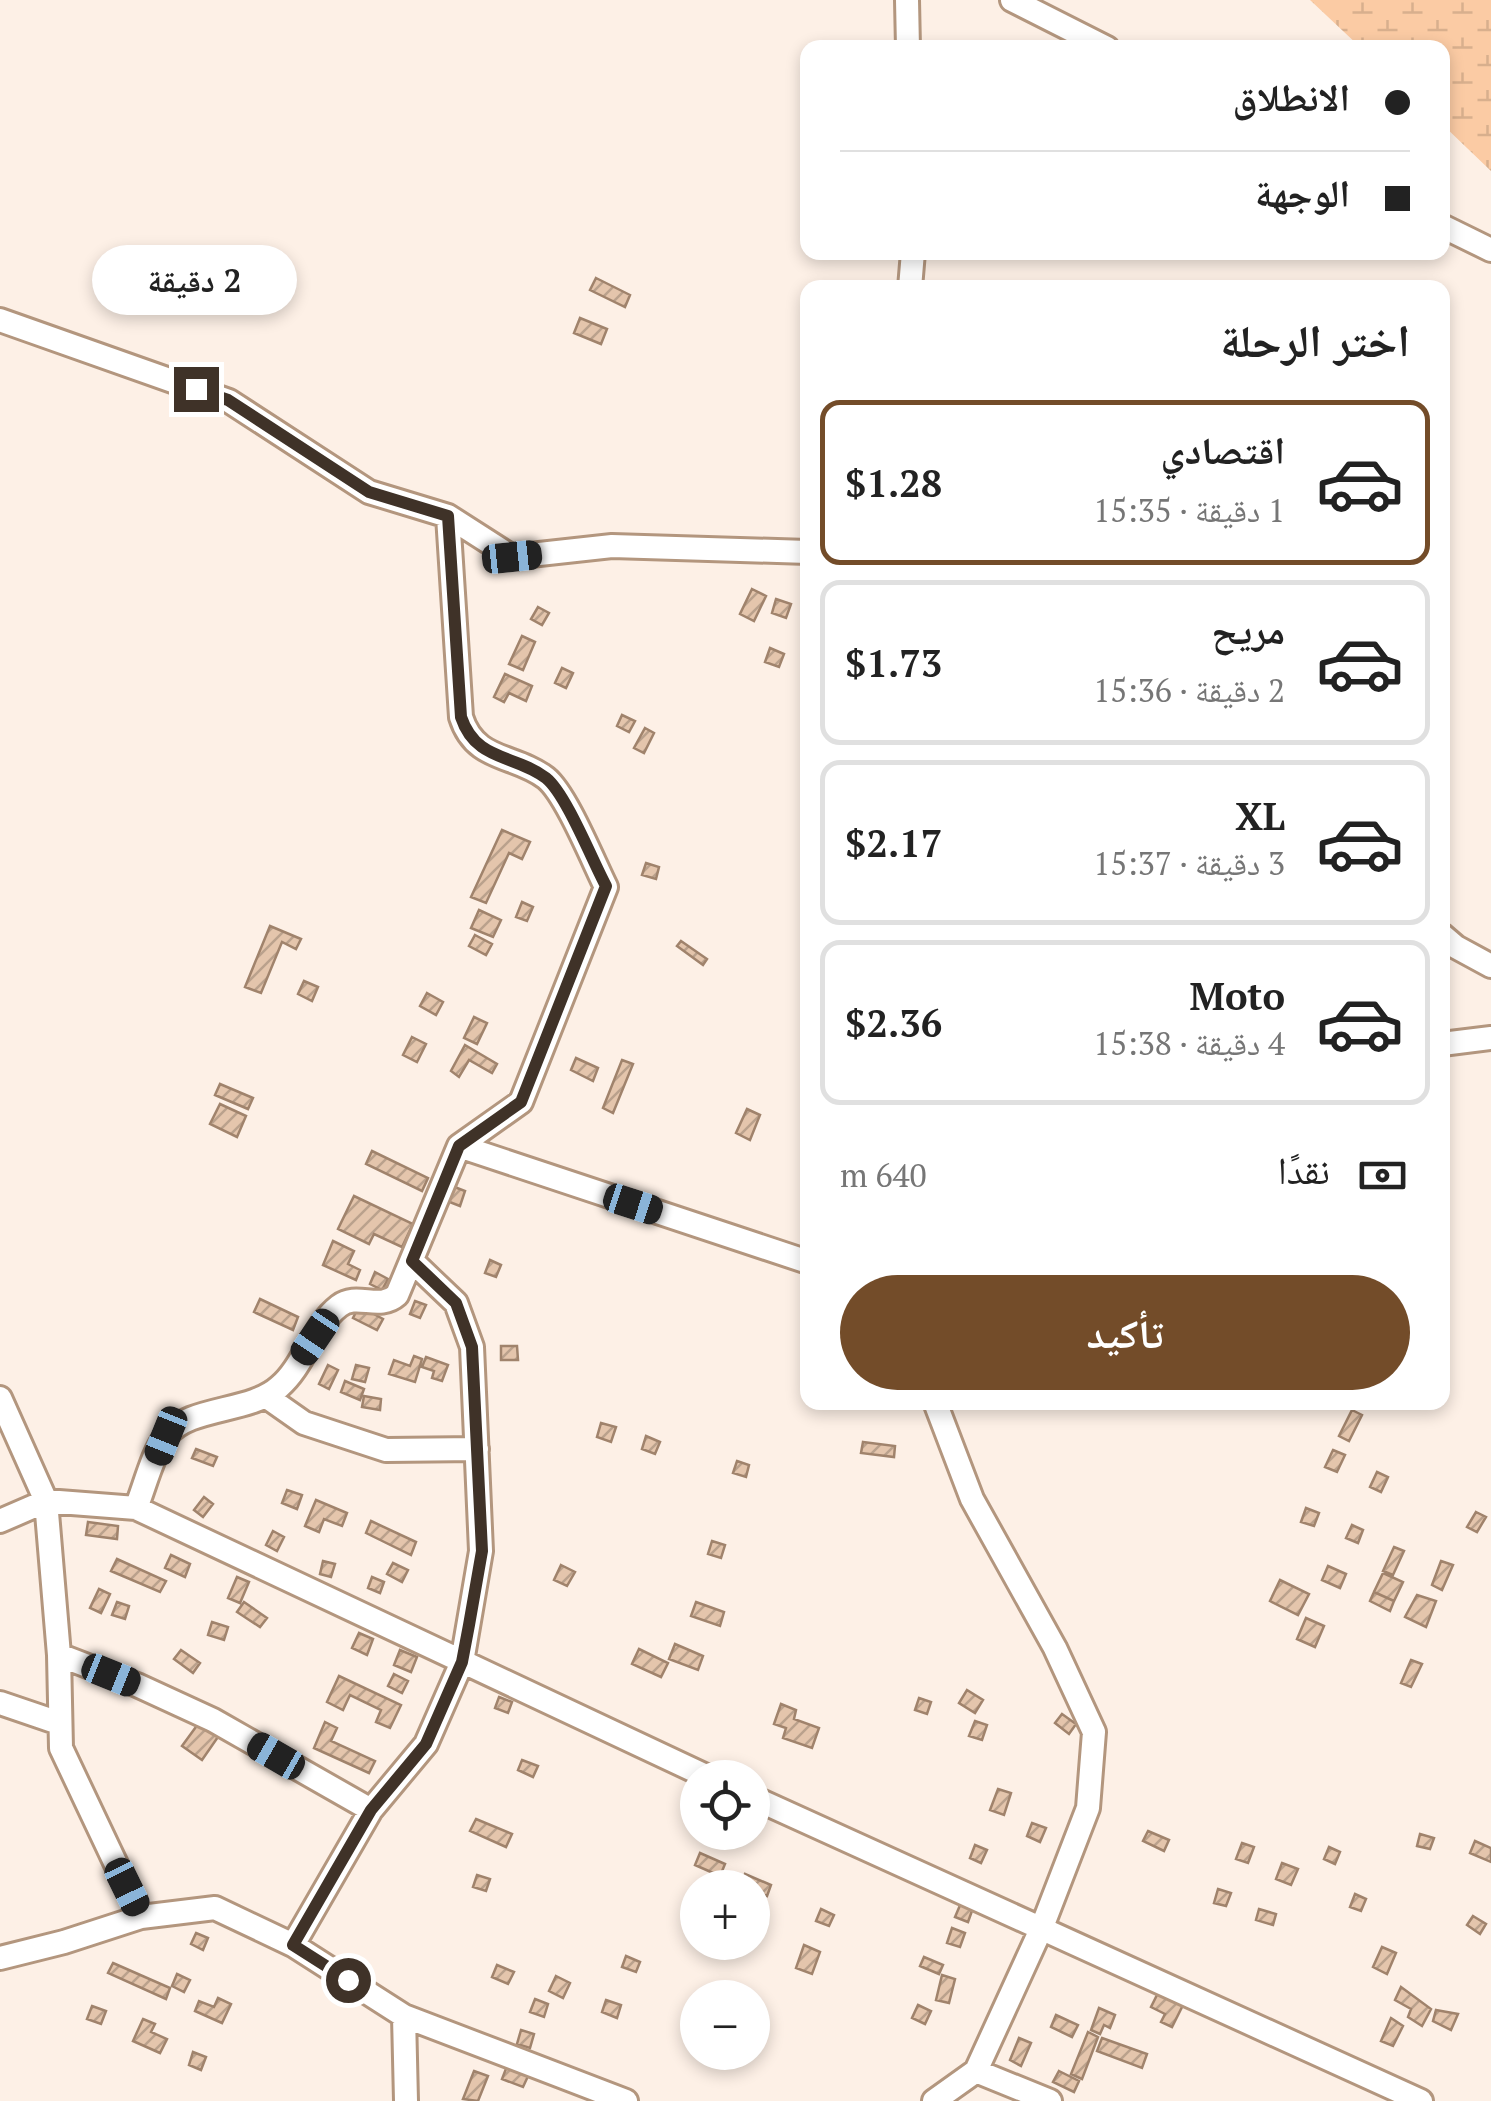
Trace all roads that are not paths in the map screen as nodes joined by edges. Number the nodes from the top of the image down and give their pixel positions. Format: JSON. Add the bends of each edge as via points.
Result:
{"nodes":[{"id":1,"x":907,"y":0,"type":"edge"},
{"id":2,"x":1012,"y":0,"type":"edge"},
{"id":3,"x":908,"y":40,"type":"edge"},
{"id":4,"x":1091,"y":40,"type":"edge"},
{"id":5,"x":1450,"y":230,"type":"edge"},
{"id":6,"x":1491,"y":250,"type":"edge"},
{"id":7,"x":0,"y":320,"type":"edge"},
{"id":8,"x":448,"y":516,"type":"junction"},
{"id":9,"x":800,"y":552,"type":"edge"},
{"id":10,"x":1450,"y":942,"type":"edge"},
{"id":11,"x":1491,"y":966,"type":"edge"},
{"id":12,"x":1491,"y":1038,"type":"edge"},
{"id":13,"x":1450,"y":1043,"type":"edge"},
{"id":14,"x":459,"y":1146,"type":"junction"},
{"id":15,"x":800,"y":1259,"type":"edge"},
{"id":16,"x":412,"y":1261,"type":"junction"},
{"id":17,"x":268,"y":1397,"type":"junction"},
{"id":18,"x":0,"y":1398,"type":"edge"},
{"id":19,"x":938,"y":1410,"type":"edge"},
{"id":20,"x":477,"y":1449,"type":"junction"},
{"id":21,"x":46,"y":1501,"type":"junction"},
{"id":22,"x":136,"y":1508,"type":"junction"},
{"id":23,"x":0,"y":1521,"type":"edge"},
{"id":24,"x":59,"y":1655,"type":"junction"},
{"id":25,"x":462,"y":1662,"type":"junction"},
{"id":26,"x":0,"y":1703,"type":"edge"},
{"id":27,"x":58,"y":1724,"type":"junction"},
{"id":28,"x":680,"y":1764,"type":"edge"},
{"id":29,"x":770,"y":1804,"type":"edge"},
{"id":30,"x":371,"y":1810,"type":"junction"},
{"id":31,"x":142,"y":1917,"type":"junction"},
{"id":32,"x":1042,"y":1927,"type":"junction"},
{"id":33,"x":293,"y":1945,"type":"junction"},
{"id":34,"x":0,"y":1958,"type":"edge"},
{"id":35,"x":404,"y":2016,"type":"junction"},
{"id":36,"x":976,"y":2071,"type":"junction"},
{"id":37,"x":1379,"y":2094,"type":"edge"},
{"id":38,"x":406,"y":2101,"type":"edge"},
{"id":39,"x":626,"y":2101,"type":"edge"},
{"id":40,"x":934,"y":2101,"type":"edge"},
{"id":41,"x":1050,"y":2101,"type":"edge"},
{"id":42,"x":1421,"y":2101,"type":"edge"}],
"edges":[{"from":1,"to":3,"type":"street"},
{"from":2,"to":4,"type":"street"},
{"from":5,"to":6,"type":"street"},
{"from":7,"to":8,"type":"street","via":[[228,400],[369,492]]},
{"from":8,"to":9,"type":"street","via":[[512,557],[612,546]]},
{"from":8,"to":14,"type":"street","via":[[466,730],[474,742],[546,778],[566,803],[606,886],[521,1102]]},
{"from":10,"to":11,"type":"street"},
{"from":12,"to":13,"type":"street"},
{"from":14,"to":15,"type":"street"},
{"from":14,"to":16,"type":"street"},
{"from":16,"to":17,"type":"street","via":[[392,1300],[339,1306]]},
{"from":16,"to":20,"type":"street","via":[[456,1303],[472,1347]]},
{"from":17,"to":20,"type":"street","via":[[304,1423],[386,1450]]},
{"from":17,"to":22,"type":"street","via":[[182,1424],[166,1436]]},
{"from":18,"to":21,"type":"street"},
{"from":19,"to":32,"type":"street","via":[[972,1499],[1094,1732],[1088,1808]]},
{"from":20,"to":25,"type":"street","via":[[482,1551]]},
{"from":21,"to":22,"type":"street"},
{"from":21,"to":23,"type":"street"},
{"from":21,"to":24,"type":"street"},
{"from":22,"to":25,"type":"street"},
{"from":24,"to":27,"type":"street"},
{"from":24,"to":30,"type":"street","via":[[213,1720]]},
{"from":25,"to":28,"type":"street"},
{"from":25,"to":30,"type":"street","via":[[426,1744]]},
{"from":26,"to":27,"type":"street"},
{"from":27,"to":31,"type":"street","via":[[62,1748]]},
{"from":29,"to":32,"type":"street"},
{"from":30,"to":33,"type":"street"},
{"from":31,"to":33,"type":"street","via":[[214,1908]]},
{"from":31,"to":34,"type":"street"},
{"from":32,"to":36,"type":"street"},
{"from":32,"to":37,"type":"street"},
{"from":33,"to":35,"type":"street"},
{"from":35,"to":38,"type":"street"},
{"from":35,"to":39,"type":"street"},
{"from":36,"to":40,"type":"street"},
{"from":36,"to":41,"type":"street"},
{"from":37,"to":42,"type":"street"}]}
